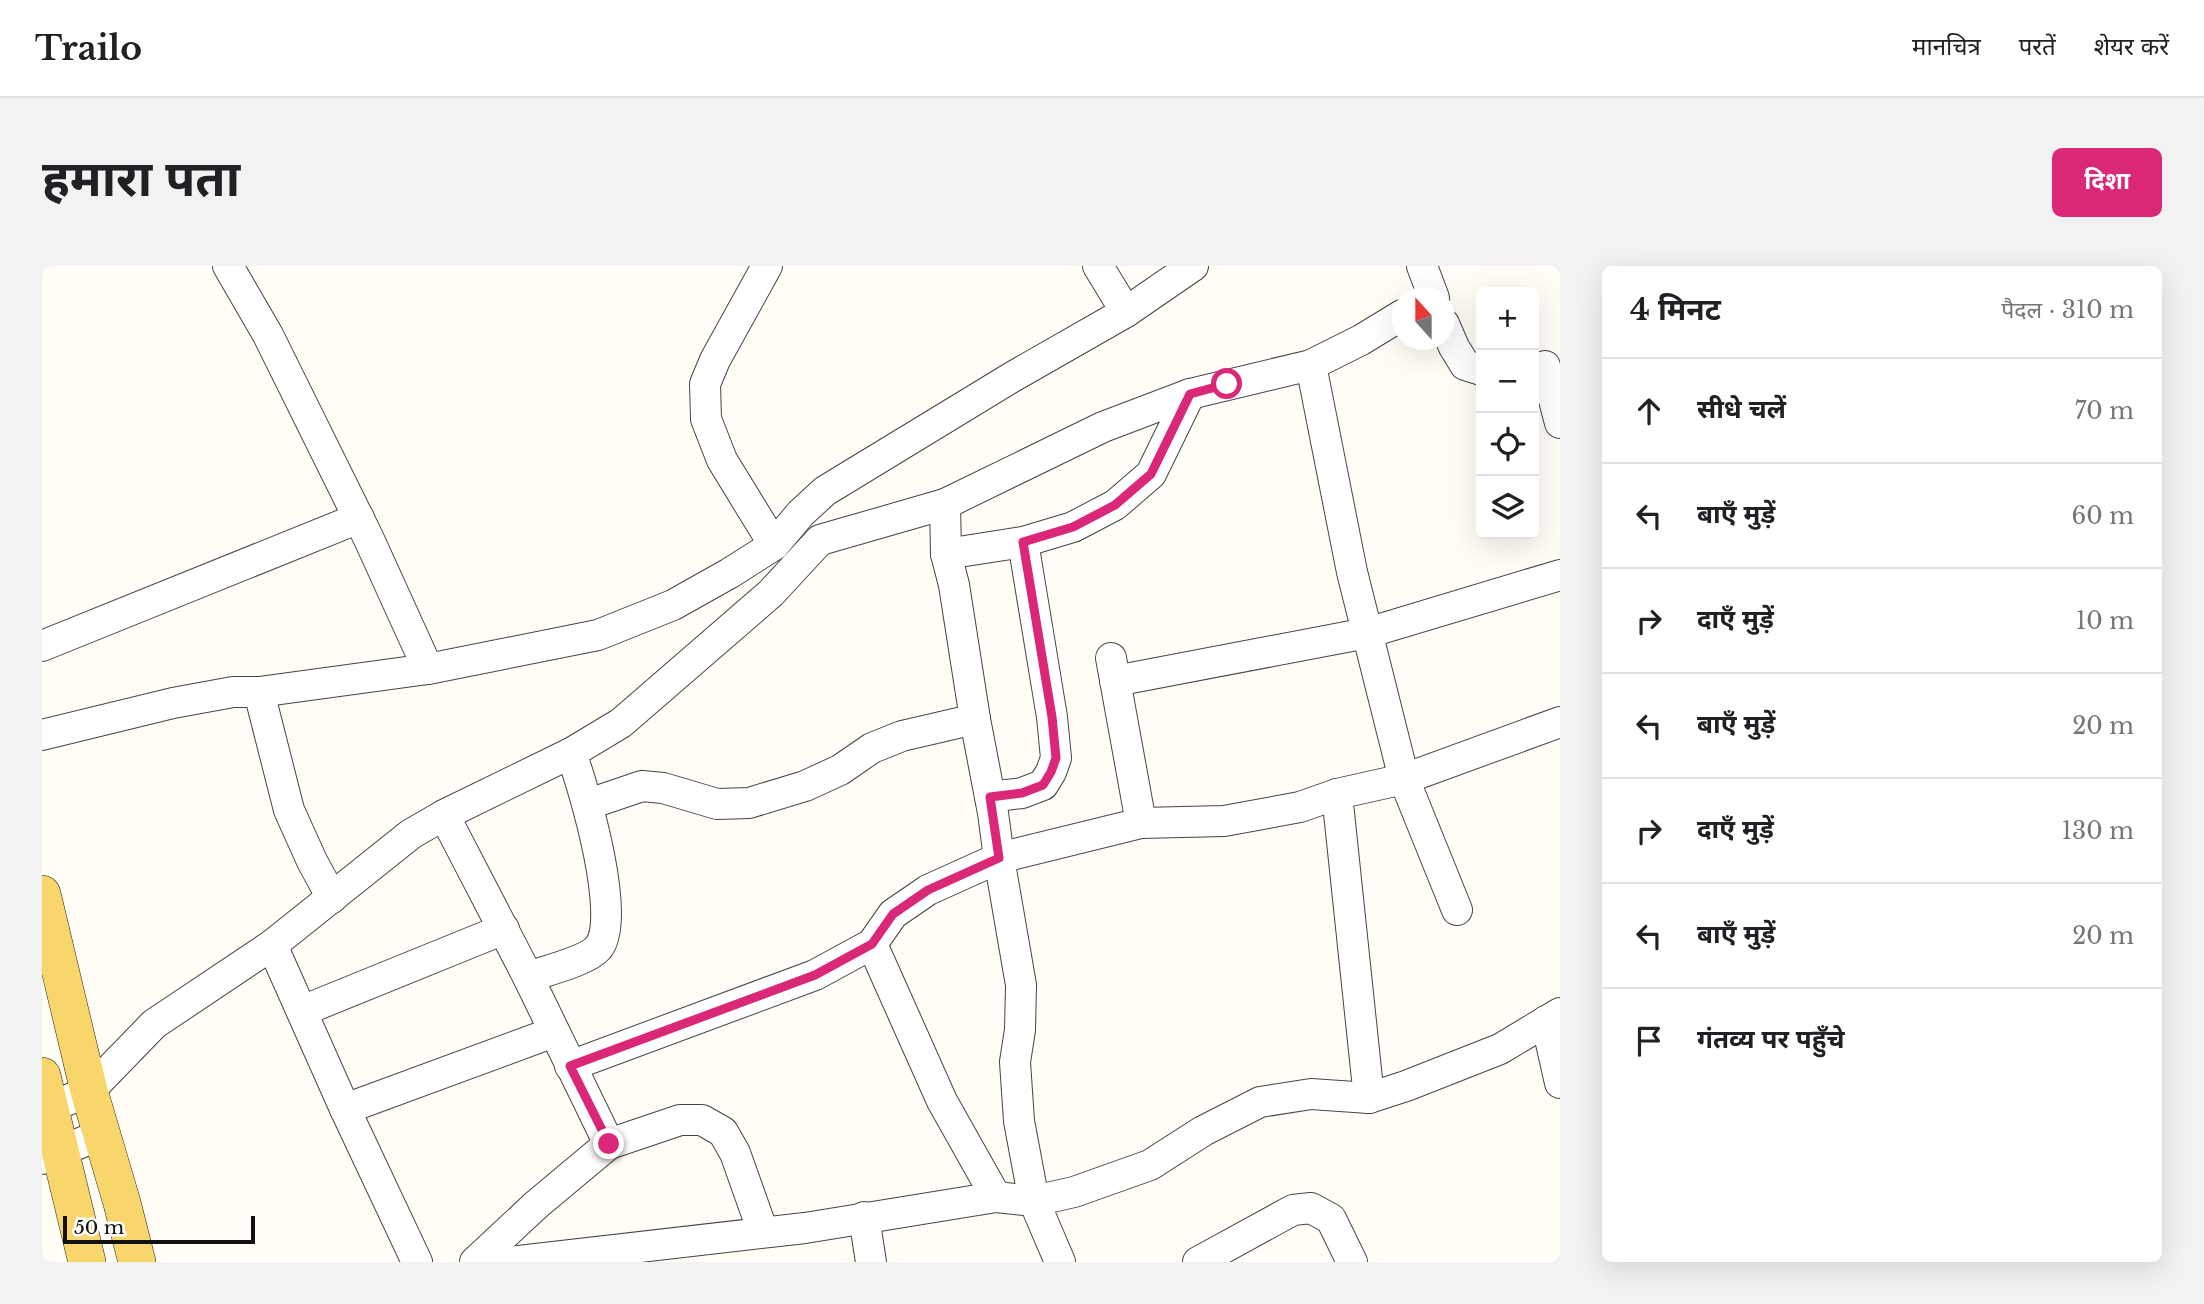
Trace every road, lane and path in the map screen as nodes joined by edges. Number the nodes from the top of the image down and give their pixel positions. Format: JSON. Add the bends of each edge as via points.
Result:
{"nodes":[{"id":1,"x":228,"y":266,"type":"edge"},
{"id":2,"x":767,"y":266,"type":"edge"},
{"id":3,"x":1098,"y":266,"type":"edge"},
{"id":4,"x":1193,"y":266,"type":"edge"},
{"id":5,"x":1422,"y":266,"type":"edge"},
{"id":6,"x":1429,"y":287,"type":"edge"},
{"id":7,"x":1126,"y":312,"type":"junction"},
{"id":8,"x":1392,"y":321,"type":"edge"},
{"id":9,"x":1455,"y":349,"type":"edge"},
{"id":10,"x":1311,"y":365,"type":"junction"},
{"id":11,"x":1546,"y":365,"type":"edge"},
{"id":12,"x":1476,"y":368,"type":"edge"},
{"id":13,"x":1190,"y":394,"type":"junction"},
{"id":14,"x":1560,"y":423,"type":"edge"},
{"id":15,"x":945,"y":504,"type":"junction"},
{"id":16,"x":801,"y":513,"type":"junction"},
{"id":17,"x":359,"y":518,"type":"junction"},
{"id":18,"x":820,"y":540,"type":"junction"},
{"id":19,"x":1023,"y":542,"type":"junction"},
{"id":20,"x":774,"y":545,"type":"junction"},
{"id":21,"x":946,"y":554,"type":"junction"},
{"id":22,"x":1560,"y":575,"type":"edge"},
{"id":23,"x":1367,"y":633,"type":"junction"},
{"id":24,"x":42,"y":646,"type":"edge"},
{"id":25,"x":428,"y":668,"type":"junction"},
{"id":26,"x":259,"y":692,"type":"junction"},
{"id":27,"x":975,"y":719,"type":"junction"},
{"id":28,"x":1560,"y":722,"type":"edge"},
{"id":29,"x":42,"y":735,"type":"edge"},
{"id":30,"x":571,"y":754,"type":"junction"},
{"id":31,"x":1404,"y":779,"type":"junction"},
{"id":32,"x":1337,"y":794,"type":"junction"},
{"id":33,"x":990,"y":797,"type":"junction"},
{"id":34,"x":589,"y":804,"type":"junction"},
{"id":35,"x":444,"y":815,"type":"junction"},
{"id":36,"x":1141,"y":823,"type":"junction"},
{"id":37,"x":999,"y":858,"type":"junction"},
{"id":38,"x":42,"y":894,"type":"edge"},
{"id":39,"x":332,"y":898,"type":"junction"},
{"id":40,"x":1457,"y":910,"type":"dead end"},
{"id":41,"x":504,"y":929,"type":"junction"},
{"id":42,"x":872,"y":944,"type":"junction"},
{"id":43,"x":272,"y":945,"type":"junction"},
{"id":44,"x":528,"y":977,"type":"junction"},
{"id":45,"x":302,"y":1011,"type":"junction"},
{"id":46,"x":1553,"y":1017,"type":"edge"},
{"id":47,"x":554,"y":1032,"type":"junction"},
{"id":48,"x":570,"y":1066,"type":"junction"},
{"id":49,"x":1560,"y":1083,"type":"edge"},
{"id":50,"x":89,"y":1091,"type":"junction"},
{"id":51,"x":45,"y":1098,"type":"edge"},
{"id":52,"x":1369,"y":1098,"type":"junction"},
{"id":53,"x":345,"y":1109,"type":"junction"},
{"id":54,"x":102,"y":1134,"type":"junction"},
{"id":55,"x":609,"y":1144,"type":"junction"},
{"id":56,"x":51,"y":1155,"type":"edge"},
{"id":57,"x":996,"y":1197,"type":"junction"},
{"id":58,"x":1034,"y":1200,"type":"junction"},
{"id":59,"x":864,"y":1217,"type":"junction"},
{"id":60,"x":763,"y":1233,"type":"junction"},
{"id":61,"x":88,"y":1262,"type":"edge"},
{"id":62,"x":136,"y":1262,"type":"edge"},
{"id":63,"x":417,"y":1262,"type":"edge"},
{"id":64,"x":475,"y":1262,"type":"edge"},
{"id":65,"x":510,"y":1262,"type":"edge"},
{"id":66,"x":871,"y":1262,"type":"edge"},
{"id":67,"x":1060,"y":1262,"type":"edge"},
{"id":68,"x":1198,"y":1262,"type":"edge"},
{"id":69,"x":1352,"y":1262,"type":"edge"}],
"edges":[{"from":1,"to":17,"type":"street","via":[[268,335]]},
{"from":2,"to":20,"type":"street","via":[[705,384],[706,419],[722,460]]},
{"from":3,"to":7,"type":"street"},
{"from":4,"to":7,"type":"street"},
{"from":5,"to":6,"type":"street"},
{"from":7,"to":16,"type":"street","via":[[825,491]]},
{"from":8,"to":10,"type":"street"},
{"from":9,"to":12,"type":"street","via":[[1465,365]]},
{"from":10,"to":13,"type":"street"},
{"from":10,"to":23,"type":"street"},
{"from":11,"to":14,"type":"street"},
{"from":13,"to":15,"type":"street","via":[[1103,426]]},
{"from":13,"to":19,"type":"street","via":[[1151,474],[1142,482],[1115,505],[1073,527]]},
{"from":15,"to":18,"type":"street"},
{"from":15,"to":21,"type":"street"},
{"from":16,"to":18,"type":"street"},
{"from":16,"to":20,"type":"street"},
{"from":17,"to":24,"type":"street"},
{"from":17,"to":25,"type":"street"},
{"from":18,"to":30,"type":"street","via":[[771,593],[665,687],[621,723]]},
{"from":19,"to":21,"type":"street"},
{"from":19,"to":33,"type":"street","via":[[1056,758],[1043,785]]},
{"from":20,"to":25,"type":"street","via":[[673,605],[598,635]]},
{"from":21,"to":27,"type":"street"},
{"from":22,"to":23,"type":"street"},
{"from":23,"to":31,"type":"street"},
{"from":23,"to":36,"type":"street","via":[[1113,669]]},
{"from":25,"to":26,"type":"street"},
{"from":26,"to":29,"type":"street","via":[[173,703]]},
{"from":26,"to":39,"type":"street","via":[[289,810]]},
{"from":27,"to":33,"type":"street"},
{"from":27,"to":34,"type":"street","via":[[892,740],[805,786],[749,803],[717,804],[642,786]]},
{"from":28,"to":31,"type":"street"},
{"from":30,"to":34,"type":"street"},
{"from":30,"to":35,"type":"street"},
{"from":31,"to":32,"type":"street"},
{"from":31,"to":40,"type":"street"},
{"from":32,"to":36,"type":"street","via":[[1300,807],[1224,821]]},
{"from":32,"to":52,"type":"street"},
{"from":33,"to":37,"type":"street"},
{"from":34,"to":44,"type":"street","via":[[608,909],[606,933],[598,949]]},
{"from":35,"to":39,"type":"street","via":[[411,834]]},
{"from":35,"to":41,"type":"street"},
{"from":36,"to":37,"type":"street"},
{"from":37,"to":42,"type":"street","via":[[928,890],[893,914]]},
{"from":37,"to":58,"type":"street","via":[[1021,985],[1016,1074],[1019,1121]]},
{"from":38,"to":50,"type":"main road"},
{"from":39,"to":43,"type":"street"},
{"from":41,"to":44,"type":"street"},
{"from":41,"to":45,"type":"street"},
{"from":42,"to":48,"type":"street","via":[[815,975]]},
{"from":42,"to":57,"type":"street","via":[[942,1101]]},
{"from":43,"to":45,"type":"street"},
{"from":43,"to":50,"type":"street","via":[[154,1024]]},
{"from":44,"to":47,"type":"street"},
{"from":45,"to":53,"type":"street"},
{"from":46,"to":49,"type":"street"},
{"from":46,"to":52,"type":"street","via":[[1500,1049]]},
{"from":47,"to":48,"type":"street"},
{"from":47,"to":53,"type":"street"},
{"from":48,"to":55,"type":"street"},
{"from":50,"to":51,"type":"street"},
{"from":50,"to":54,"type":"main road"},
{"from":51,"to":56,"type":"main road"},
{"from":52,"to":58,"type":"street","via":[[1311,1094],[1260,1102],[1150,1165],[1073,1192]]},
{"from":53,"to":63,"type":"street"},
{"from":54,"to":56,"type":"street"},
{"from":54,"to":62,"type":"main road"},
{"from":55,"to":60,"type":"street","via":[[680,1120],[702,1119],[723,1132]]},
{"from":55,"to":64,"type":"street"},
{"from":56,"to":61,"type":"main road"},
{"from":57,"to":58,"type":"street"},
{"from":57,"to":59,"type":"street"},
{"from":58,"to":67,"type":"street"},
{"from":59,"to":60,"type":"street"},
{"from":59,"to":66,"type":"street"},
{"from":60,"to":65,"type":"street"},
{"from":68,"to":69,"type":"street","via":[[1293,1210],[1311,1208],[1331,1219]]}]}
